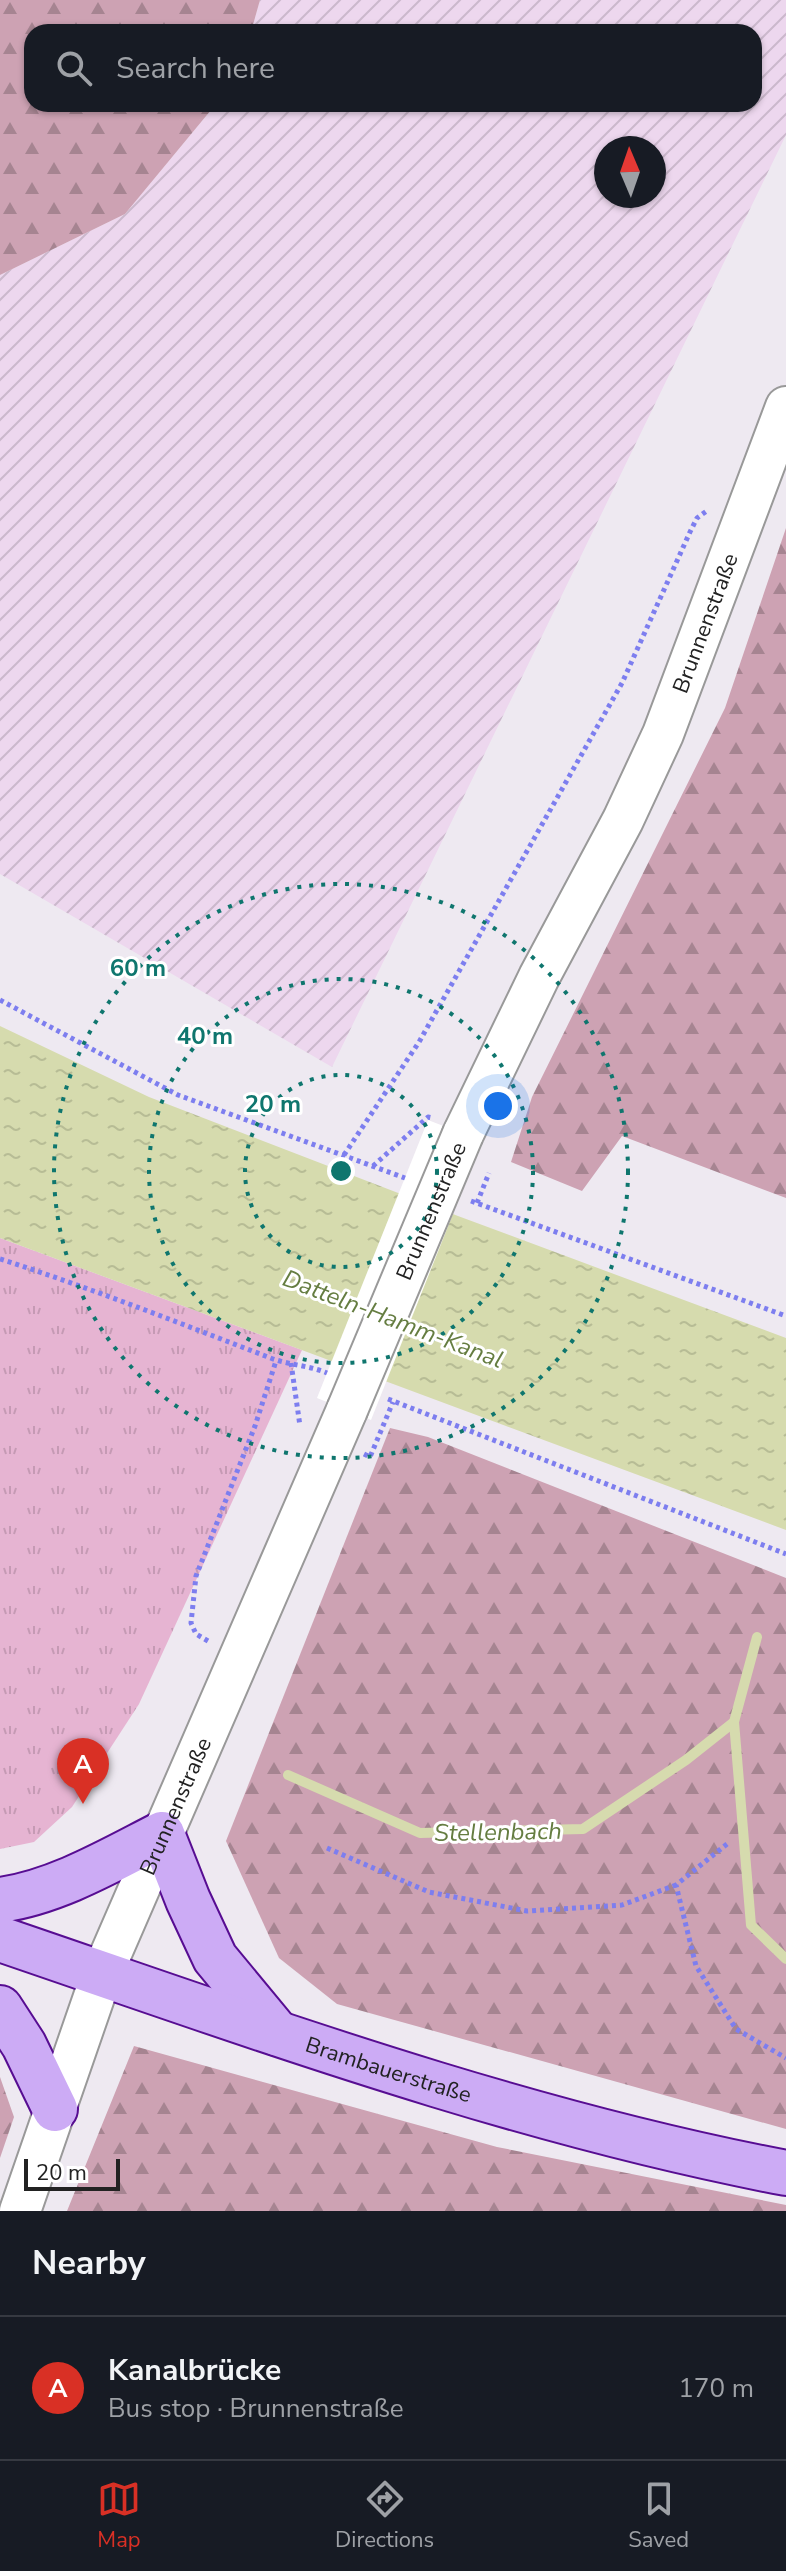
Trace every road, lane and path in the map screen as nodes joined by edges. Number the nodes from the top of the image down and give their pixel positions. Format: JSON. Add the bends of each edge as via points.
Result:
{"nodes":[{"id":1,"x":786,"y":407,"type":"edge"},
{"id":2,"x":748,"y":512,"type":"junction"},
{"id":3,"x":0,"y":1000,"type":"edge"},
{"id":4,"x":446,"y":1125,"type":"junction"},
{"id":5,"x":344,"y":1155,"type":"junction"},
{"id":6,"x":373,"y":1166,"type":"junction"},
{"id":7,"x":418,"y":1182,"type":"dead end"},
{"id":8,"x":462,"y":1198,"type":"dead end"},
{"id":9,"x":0,"y":1259,"type":"edge"},
{"id":10,"x":786,"y":1316,"type":"edge"},
{"id":11,"x":276,"y":1361,"type":"junction"},
{"id":12,"x":291,"y":1363,"type":"junction"},
{"id":13,"x":356,"y":1395,"type":"junction"},
{"id":14,"x":393,"y":1402,"type":"junction"},
{"id":15,"x":301,"y":1427,"type":"dead end"},
{"id":16,"x":370,"y":1457,"type":"dead end"},
{"id":17,"x":786,"y":1554,"type":"edge"},
{"id":18,"x":240,"y":1657,"type":"junction"},
{"id":19,"x":162,"y":1834,"type":"junction"},
{"id":20,"x":727,"y":1844,"type":"dead end"},
{"id":21,"x":327,"y":1848,"type":"dead end"},
{"id":22,"x":676,"y":1885,"type":"junction"},
{"id":23,"x":0,"y":1900,"type":"edge"},
{"id":24,"x":0,"y":1939,"type":"edge"},
{"id":25,"x":102,"y":1974,"type":"junction"},
{"id":26,"x":0,"y":2008,"type":"edge"},
{"id":27,"x":277,"y":2033,"type":"junction"},
{"id":28,"x":786,"y":2058,"type":"edge"},
{"id":29,"x":55,"y":2109,"type":"junction"},
{"id":30,"x":786,"y":2173,"type":"edge"},
{"id":31,"x":20,"y":2211,"type":"edge"}],
"edges":[{"from":1,"to":2,"type":"street","name":"Brunnenstraße"},
{"from":2,"to":4,"type":"street","name":"Brunnenstraße","via":[[663,734],[623,820],[532,990]]},
{"from":2,"to":5,"type":"path","via":[[717,505],[697,518],[622,683],[419,1042]]},
{"from":3,"to":5,"type":"path","via":[[178,1095]]},
{"from":4,"to":6,"type":"path"},
{"from":4,"to":13,"type":"street","name":"Brunnenstraße","bridge":true},
{"from":5,"to":6,"type":"path"},
{"from":6,"to":7,"type":"path"},
{"from":8,"to":10,"type":"path"},
{"from":9,"to":11,"type":"path"},
{"from":11,"to":12,"type":"path"},
{"from":11,"to":18,"type":"path","via":[[196,1576],[192,1602],[196,1634]]},
{"from":12,"to":13,"type":"path","via":[[314,1367]]},
{"from":12,"to":15,"type":"path"},
{"from":13,"to":14,"type":"path"},
{"from":13,"to":18,"type":"street","name":"Brunnenstraße"},
{"from":14,"to":16,"type":"path"},
{"from":14,"to":17,"type":"path"},
{"from":18,"to":19,"type":"street","name":"Brunnenstraße"},
{"from":19,"to":23,"type":"main road","via":[[90,1871],[20,1898]]},
{"from":19,"to":25,"type":"street","name":"Brunnenstraße"},
{"from":19,"to":27,"type":"main road","via":[[215,1958]]},
{"from":20,"to":22,"type":"path"},
{"from":21,"to":22,"type":"path","via":[[429,1892],[527,1911],[622,1905]]},
{"from":22,"to":28,"type":"path","via":[[696,1966],[736,2029]]},
{"from":24,"to":25,"type":"main road","name":"Brambauerstraße"},
{"from":25,"to":27,"type":"main road","name":"Brambauerstraße"},
{"from":25,"to":29,"type":"street","name":"Brunnenstraße"},
{"from":26,"to":29,"type":"main road"},
{"from":27,"to":30,"type":"main road","name":"Brambauerstraße","via":[[561,2120]]},
{"from":29,"to":31,"type":"street","name":"Brunnenstraße"}]}
